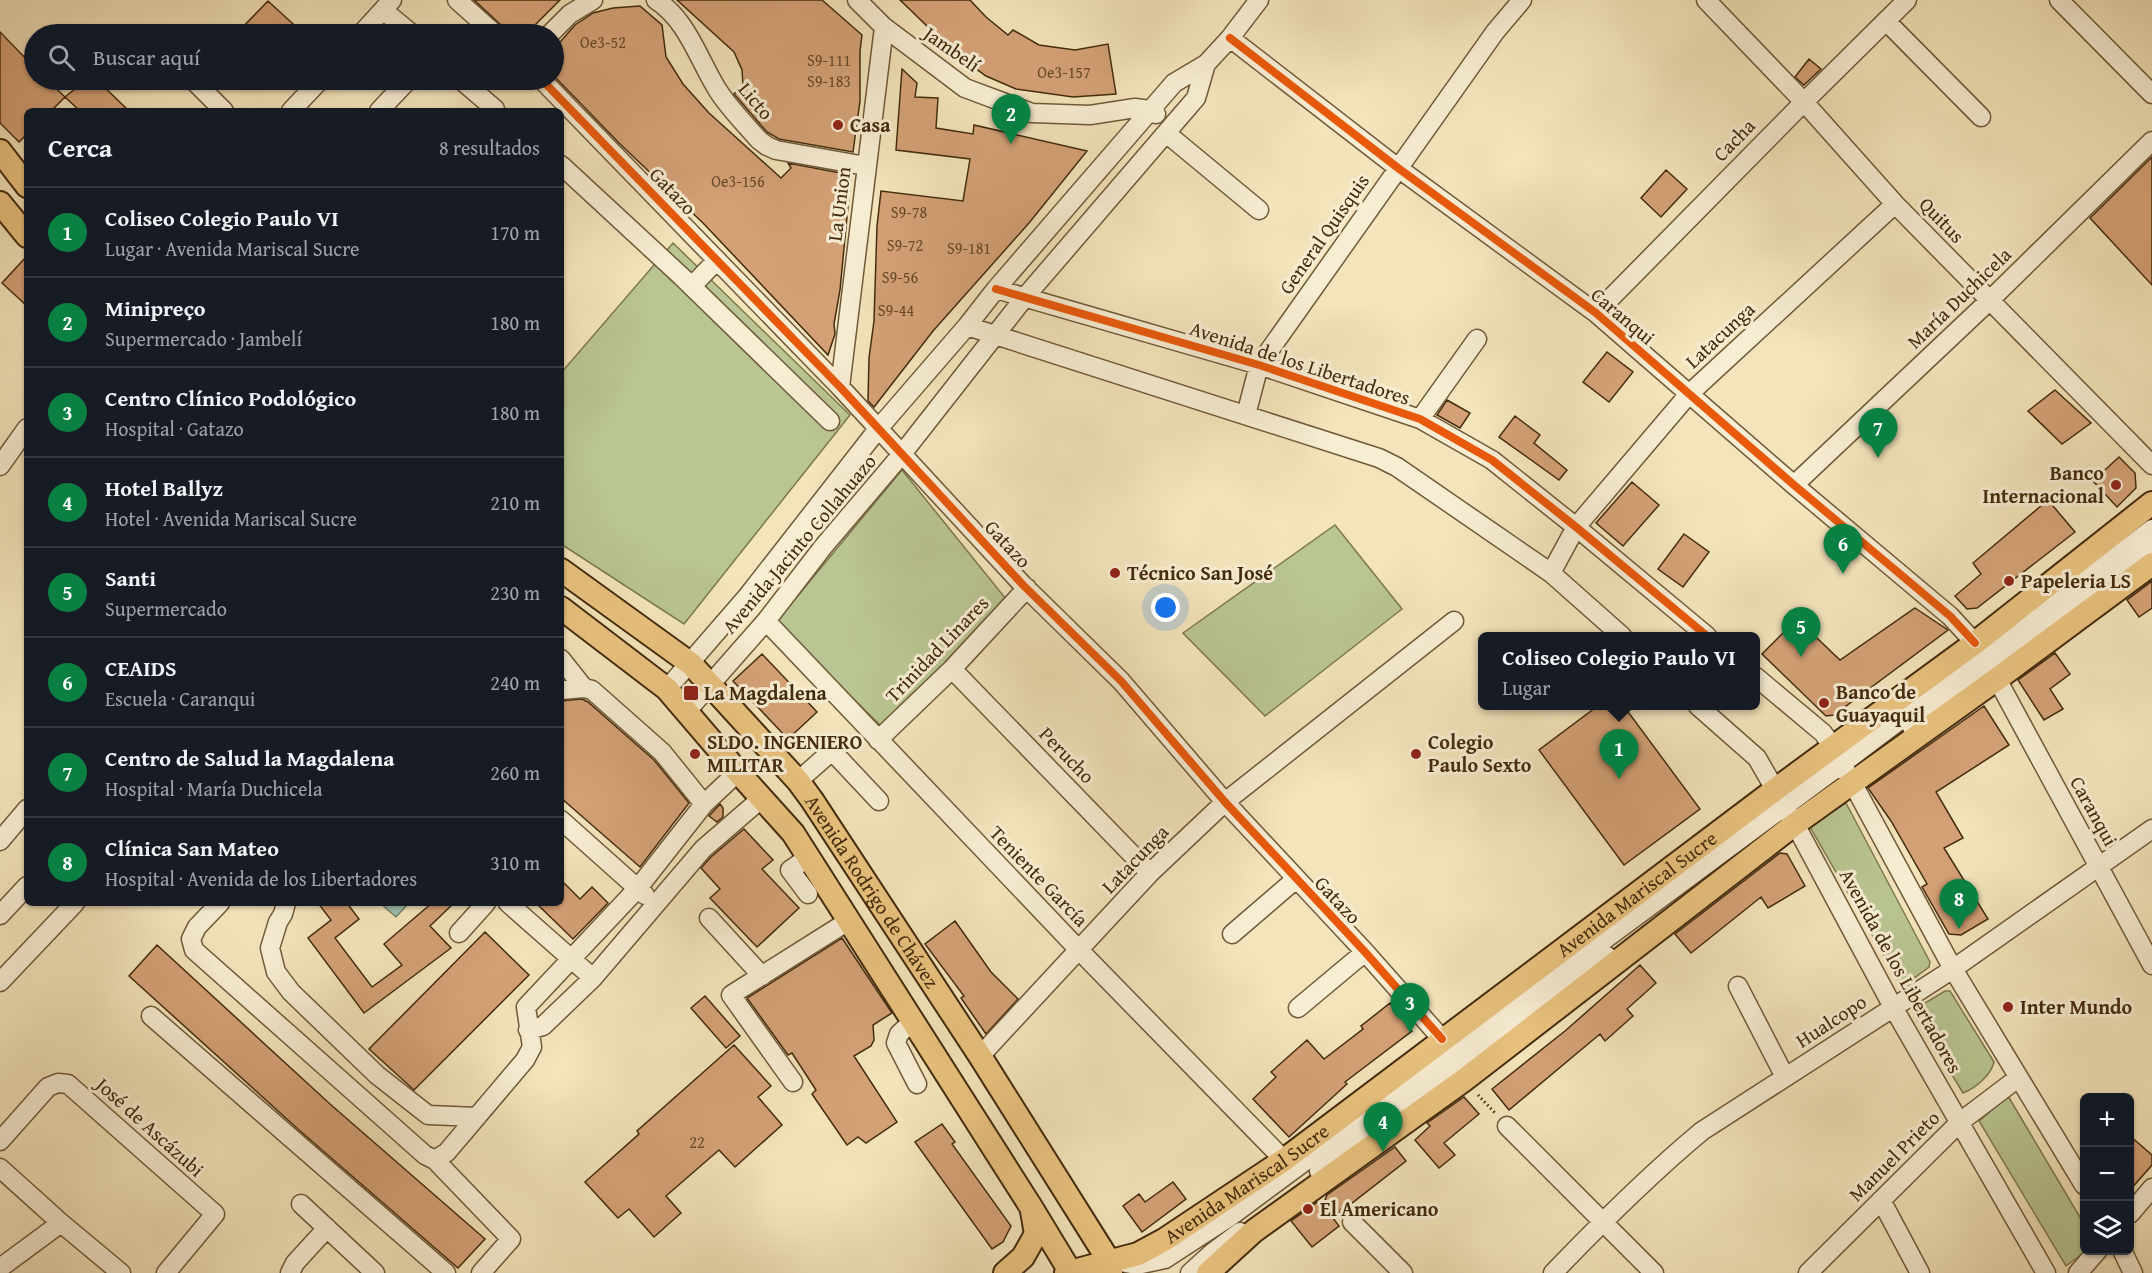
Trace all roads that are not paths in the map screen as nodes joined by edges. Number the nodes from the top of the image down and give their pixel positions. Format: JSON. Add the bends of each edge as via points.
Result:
{"nodes":[{"id":1,"x":457,"y":0,"type":"edge"},
{"id":2,"x":593,"y":0,"type":"edge"},
{"id":3,"x":656,"y":0,"type":"edge"},
{"id":4,"x":1259,"y":0,"type":"edge"},
{"id":5,"x":1522,"y":0,"type":"edge"},
{"id":6,"x":1706,"y":0,"type":"edge"},
{"id":7,"x":1907,"y":0,"type":"edge"},
{"id":8,"x":2059,"y":0,"type":"edge"},
{"id":9,"x":860,"y":1,"type":"edge"},
{"id":10,"x":388,"y":5,"type":"edge"},
{"id":11,"x":1886,"y":21,"type":"junction"},
{"id":12,"x":370,"y":24,"type":"edge"},
{"id":13,"x":404,"y":24,"type":"edge"},
{"id":14,"x":484,"y":24,"type":"edge"},
{"id":15,"x":561,"y":24,"type":"edge"},
{"id":16,"x":884,"y":27,"type":"junction"},
{"id":17,"x":1230,"y":38,"type":"junction"},
{"id":18,"x":1206,"y":64,"type":"junction"},
{"id":19,"x":203,"y":90,"type":"edge"},
{"id":20,"x":311,"y":90,"type":"edge"},
{"id":21,"x":399,"y":90,"type":"edge"},
{"id":22,"x":472,"y":90,"type":"edge"},
{"id":23,"x":552,"y":90,"type":"edge"},
{"id":24,"x":2152,"y":94,"type":"edge"},
{"id":25,"x":1804,"y":102,"type":"junction"},
{"id":26,"x":221,"y":108,"type":"edge"},
{"id":27,"x":294,"y":108,"type":"edge"},
{"id":28,"x":382,"y":108,"type":"edge"},
{"id":29,"x":493,"y":108,"type":"edge"},
{"id":30,"x":1150,"y":110,"type":"junction"},
{"id":31,"x":1981,"y":117,"type":"dead end"},
{"id":32,"x":1169,"y":129,"type":"junction"},
{"id":33,"x":2152,"y":141,"type":"edge"},
{"id":34,"x":0,"y":151,"type":"edge"},
{"id":35,"x":866,"y":166,"type":"junction"},
{"id":36,"x":564,"y":168,"type":"edge"},
{"id":37,"x":1398,"y":168,"type":"junction"},
{"id":38,"x":24,"y":182,"type":"edge"},
{"id":39,"x":0,"y":203,"type":"edge"},
{"id":40,"x":1895,"y":204,"type":"junction"},
{"id":41,"x":1259,"y":210,"type":"dead end"},
{"id":42,"x":24,"y":232,"type":"edge"},
{"id":43,"x":717,"y":260,"type":"junction"},
{"id":44,"x":692,"y":286,"type":"junction"},
{"id":45,"x":996,"y":289,"type":"junction"},
{"id":46,"x":1025,"y":297,"type":"junction"},
{"id":47,"x":1989,"y":301,"type":"junction"},
{"id":48,"x":1596,"y":313,"type":"junction"},
{"id":49,"x":967,"y":326,"type":"junction"},
{"id":50,"x":996,"y":334,"type":"junction"},
{"id":51,"x":1477,"y":339,"type":"dead end"},
{"id":52,"x":1259,"y":365,"type":"junction"},
{"id":53,"x":840,"y":387,"type":"junction"},
{"id":54,"x":1689,"y":394,"type":"junction"},
{"id":55,"x":1246,"y":415,"type":"junction"},
{"id":56,"x":1420,"y":419,"type":"junction"},
{"id":57,"x":830,"y":421,"type":"dead end"},
{"id":58,"x":878,"y":429,"type":"junction"},
{"id":59,"x":24,"y":432,"type":"edge"},
{"id":60,"x":902,"y":454,"type":"junction"},
{"id":61,"x":0,"y":465,"type":"edge"},
{"id":62,"x":2152,"y":465,"type":"edge"},
{"id":63,"x":1794,"y":485,"type":"junction"},
{"id":64,"x":2152,"y":503,"type":"edge"},
{"id":65,"x":1576,"y":527,"type":"junction"},
{"id":66,"x":2152,"y":530,"type":"edge"},
{"id":67,"x":2152,"y":547,"type":"edge"},
{"id":68,"x":2152,"y":564,"type":"edge"},
{"id":69,"x":564,"y":572,"type":"edge"},
{"id":70,"x":1551,"y":573,"type":"junction"},
{"id":71,"x":1027,"y":588,"type":"junction"},
{"id":72,"x":564,"y":610,"type":"edge"},
{"id":73,"x":766,"y":621,"type":"junction"},
{"id":74,"x":1454,"y":621,"type":"dead end"},
{"id":75,"x":1617,"y":632,"type":"edge"},
{"id":76,"x":1702,"y":632,"type":"edge"},
{"id":77,"x":1975,"y":643,"type":"junction"},
{"id":78,"x":564,"y":663,"type":"edge"},
{"id":79,"x":691,"y":664,"type":"junction"},
{"id":80,"x":952,"y":669,"type":"junction"},
{"id":81,"x":1997,"y":679,"type":"junction"},
{"id":82,"x":1760,"y":681,"type":"edge"},
{"id":83,"x":710,"y":686,"type":"junction"},
{"id":84,"x":584,"y":688,"type":"junction"},
{"id":85,"x":667,"y":689,"type":"junction"},
{"id":86,"x":564,"y":690,"type":"edge"},
{"id":87,"x":1704,"y":710,"type":"edge"},
{"id":88,"x":686,"y":712,"type":"junction"},
{"id":89,"x":878,"y":741,"type":"junction"},
{"id":90,"x":768,"y":749,"type":"junction"},
{"id":91,"x":1844,"y":768,"type":"junction"},
{"id":92,"x":740,"y":774,"type":"junction"},
{"id":93,"x":798,"y":781,"type":"junction"},
{"id":94,"x":762,"y":798,"type":"junction"},
{"id":95,"x":879,"y":801,"type":"dead end"},
{"id":96,"x":1225,"y":802,"type":"junction"},
{"id":97,"x":700,"y":809,"type":"junction"},
{"id":98,"x":1787,"y":810,"type":"junction"},
{"id":99,"x":24,"y":815,"type":"edge"},
{"id":100,"x":564,"y":823,"type":"edge"},
{"id":101,"x":2152,"y":829,"type":"edge"},
{"id":102,"x":718,"y":835,"type":"junction"},
{"id":103,"x":0,"y":841,"type":"edge"},
{"id":104,"x":809,"y":857,"type":"junction"},
{"id":105,"x":2099,"y":866,"type":"junction"},
{"id":106,"x":1150,"y":873,"type":"junction"},
{"id":107,"x":1296,"y":879,"type":"junction"},
{"id":108,"x":638,"y":888,"type":"junction"},
{"id":109,"x":24,"y":889,"type":"edge"},
{"id":110,"x":808,"y":894,"type":"dead end"},
{"id":111,"x":657,"y":904,"type":"junction"},
{"id":112,"x":72,"y":906,"type":"edge"},
{"id":113,"x":217,"y":906,"type":"edge"},
{"id":114,"x":285,"y":906,"type":"edge"},
{"id":115,"x":483,"y":906,"type":"edge"},
{"id":116,"x":511,"y":906,"type":"edge"},
{"id":117,"x":0,"y":915,"type":"edge"},
{"id":118,"x":709,"y":918,"type":"dead end"},
{"id":119,"x":850,"y":920,"type":"junction"},
{"id":120,"x":459,"y":933,"type":"dead end"},
{"id":121,"x":1232,"y":934,"type":"dead end"},
{"id":122,"x":1079,"y":950,"type":"junction"},
{"id":123,"x":1365,"y":952,"type":"junction"},
{"id":124,"x":572,"y":959,"type":"junction"},
{"id":125,"x":2152,"y":965,"type":"edge"},
{"id":126,"x":1953,"y":969,"type":"junction"},
{"id":127,"x":2,"y":975,"type":"edge"},
{"id":128,"x":762,"y":976,"type":"junction"},
{"id":129,"x":593,"y":978,"type":"junction"},
{"id":130,"x":1738,"y":986,"type":"dead end"},
{"id":131,"x":1893,"y":1007,"type":"junction"},
{"id":132,"x":1298,"y":1008,"type":"dead end"},
{"id":133,"x":151,"y":1016,"type":"dead end"},
{"id":134,"x":913,"y":1021,"type":"junction"},
{"id":135,"x":528,"y":1030,"type":"junction"},
{"id":136,"x":1442,"y":1039,"type":"junction"},
{"id":137,"x":980,"y":1056,"type":"junction"},
{"id":138,"x":1785,"y":1077,"type":"junction"},
{"id":139,"x":2018,"y":1078,"type":"junction"},
{"id":140,"x":793,"y":1082,"type":"dead end"},
{"id":141,"x":917,"y":1084,"type":"dead end"},
{"id":142,"x":477,"y":1117,"type":"junction"},
{"id":143,"x":1960,"y":1122,"type":"junction"},
{"id":144,"x":1507,"y":1126,"type":"road end"},
{"id":145,"x":0,"y":1141,"type":"edge"},
{"id":146,"x":435,"y":1160,"type":"junction"},
{"id":147,"x":1284,"y":1160,"type":"junction"},
{"id":148,"x":0,"y":1168,"type":"edge"},
{"id":149,"x":2080,"y":1177,"type":"edge"},
{"id":150,"x":2152,"y":1188,"type":"edge"},
{"id":151,"x":1881,"y":1200,"type":"junction"},
{"id":152,"x":301,"y":1204,"type":"dead end"},
{"id":153,"x":1031,"y":1207,"type":"junction"},
{"id":154,"x":2134,"y":1209,"type":"edge"},
{"id":155,"x":1602,"y":1221,"type":"junction"},
{"id":156,"x":1352,"y":1222,"type":"road end"},
{"id":157,"x":61,"y":1223,"type":"junction"},
{"id":158,"x":327,"y":1228,"type":"junction"},
{"id":159,"x":2094,"y":1255,"type":"edge"},
{"id":160,"x":2124,"y":1255,"type":"edge"},
{"id":161,"x":1110,"y":1267,"type":"edge"},
{"id":162,"x":0,"y":1268,"type":"edge"},
{"id":163,"x":122,"y":1273,"type":"edge"},
{"id":164,"x":166,"y":1273,"type":"edge"},
{"id":165,"x":290,"y":1273,"type":"edge"},
{"id":166,"x":375,"y":1273,"type":"edge"},
{"id":167,"x":446,"y":1273,"type":"edge"},
{"id":168,"x":481,"y":1273,"type":"edge"},
{"id":169,"x":1005,"y":1273,"type":"edge"},
{"id":170,"x":1069,"y":1273,"type":"edge"},
{"id":171,"x":1190,"y":1273,"type":"edge"},
{"id":172,"x":1208,"y":1273,"type":"edge"},
{"id":173,"x":1403,"y":1273,"type":"edge"},
{"id":174,"x":1554,"y":1273,"type":"edge"},
{"id":175,"x":1654,"y":1273,"type":"edge"},
{"id":176,"x":1808,"y":1273,"type":"edge"},
{"id":177,"x":1920,"y":1273,"type":"edge"},
{"id":178,"x":2046,"y":1273,"type":"edge"},
{"id":179,"x":2078,"y":1273,"type":"edge"},
{"id":180,"x":2133,"y":1273,"type":"edge"}],
"edges":[{"from":1,"to":14,"type":"street"},
{"from":2,"to":15,"type":"street"},
{"from":3,"to":35,"type":"street","name":"Licto","via":[[669,9],[683,28],[718,91],[759,140],[776,150]]},
{"from":4,"to":17,"type":"street","name":"Avenida Jacinto Collahuazo"},
{"from":5,"to":37,"type":"street","name":"General Quisquis"},
{"from":6,"to":25,"type":"street","name":"Quitus"},
{"from":7,"to":11,"type":"street","name":"Cacha"},
{"from":8,"to":24,"type":"street"},
{"from":9,"to":16,"type":"street","name":"Jambelí"},
{"from":10,"to":12,"type":"street"},
{"from":10,"to":13,"type":"street"},
{"from":11,"to":25,"type":"street","name":"Cacha"},
{"from":11,"to":31,"type":"street"},
{"from":16,"to":30,"type":"street","name":"Jambelí","via":[[965,88],[1032,112],[1090,115],[1135,108]]},
{"from":16,"to":35,"type":"street","name":"La Union"},
{"from":17,"to":18,"type":"street","name":"Avenida Jacinto Collahuazo"},
{"from":17,"to":37,"type":"street","name":"Caranqui"},
{"from":18,"to":30,"type":"street","name":"Avenida Jacinto Collahuazo","via":[[1174,83]]},
{"from":18,"to":32,"type":"street","name":"Avenida Jacinto Collahuazo","via":[[1196,98]]},
{"from":19,"to":26,"type":"street"},
{"from":20,"to":27,"type":"street"},
{"from":21,"to":28,"type":"street"},
{"from":22,"to":29,"type":"street"},
{"from":23,"to":43,"type":"street","name":"Gatazo"},
{"from":25,"to":40,"type":"street","name":"Quitus"},
{"from":25,"to":48,"type":"street","name":"Cacha"},
{"from":30,"to":32,"type":"street"},
{"from":30,"to":45,"type":"street","name":"Avenida Jacinto Collahuazo"},
{"from":32,"to":41,"type":"street"},
{"from":32,"to":46,"type":"street","name":"Avenida Jacinto Collahuazo"},
{"from":33,"to":47,"type":"street","name":"María Duchicela"},
{"from":34,"to":38,"type":"main road"},
{"from":35,"to":53,"type":"street","name":"La Union"},
{"from":36,"to":44,"type":"street"},
{"from":37,"to":48,"type":"street","name":"Caranqui"},
{"from":37,"to":52,"type":"street","name":"General Quisquis"},
{"from":39,"to":42,"type":"main road"},
{"from":40,"to":47,"type":"street","name":"Quitus"},
{"from":40,"to":54,"type":"street","name":"Latacunga"},
{"from":43,"to":44,"type":"street"},
{"from":43,"to":53,"type":"street","name":"Gatazo"},
{"from":44,"to":57,"type":"street"},
{"from":45,"to":46,"type":"street","name":"Avenida de los Libertadores"},
{"from":45,"to":49,"type":"street","name":"Avenida Jacinto Collahuazo"},
{"from":46,"to":50,"type":"street","name":"Avenida Jacinto Collahuazo"},
{"from":46,"to":52,"type":"street","name":"Avenida de los Libertadores"},
{"from":47,"to":62,"type":"street","name":"Quitus"},
{"from":47,"to":63,"type":"street","name":"María Duchicela"},
{"from":48,"to":54,"type":"street","name":"Caranqui"},
{"from":49,"to":50,"type":"street"},
{"from":49,"to":58,"type":"street","name":"Avenida Jacinto Collahuazo"},
{"from":50,"to":55,"type":"street"},
{"from":50,"to":60,"type":"street","name":"Avenida Jacinto Collahuazo"},
{"from":51,"to":56,"type":"street"},
{"from":52,"to":55,"type":"street","name":"General Quisquis"},
{"from":52,"to":56,"type":"street","name":"Avenida de los Libertadores"},
{"from":53,"to":58,"type":"street","name":"Gatazo"},
{"from":54,"to":63,"type":"street","name":"Caranqui"},
{"from":54,"to":65,"type":"street","name":"Latacunga"},
{"from":55,"to":70,"type":"street","via":[[1397,467]]},
{"from":56,"to":65,"type":"street","name":"Avenida de los Libertadores","via":[[1492,460]]},
{"from":58,"to":60,"type":"street","name":"Gatazo"},
{"from":58,"to":79,"type":"street","name":"Avenida Jacinto Collahuazo"},
{"from":59,"to":61,"type":"street"},
{"from":60,"to":71,"type":"street","name":"Gatazo"},
{"from":60,"to":73,"type":"street","name":"Avenida Jacinto Collahuazo"},
{"from":63,"to":77,"type":"street","name":"Caranqui","via":[[1950,616]]},
{"from":64,"to":77,"type":"main road","name":"Avenida Mariscal Sucre"},
{"from":65,"to":70,"type":"street","name":"Latacunga"},
{"from":65,"to":76,"type":"street","name":"Avenida de los Libertadores"},
{"from":66,"to":91,"type":"street"},
{"from":67,"to":91,"type":"street"},
{"from":68,"to":81,"type":"main road","name":"Avenida Mariscal Sucre"},
{"from":69,"to":79,"type":"main road","name":"Avenida Rodrigo de Chávez"},
{"from":70,"to":75,"type":"street"},
{"from":71,"to":80,"type":"street","name":"Trinidad Linares"},
{"from":71,"to":96,"type":"street","name":"Gatazo","via":[[1121,681]]},
{"from":72,"to":85,"type":"main road","name":"Avenida Rodrigo de Chávez"},
{"from":73,"to":83,"type":"street","name":"Avenida Jacinto Collahuazo"},
{"from":73,"to":89,"type":"street","name":"Teniente García"},
{"from":74,"to":96,"type":"street","name":"Latacunga"},
{"from":77,"to":91,"type":"main road","name":"Avenida Mariscal Sucre"},
{"from":78,"to":84,"type":"street"},
{"from":79,"to":83,"type":"main road","name":"Avenida Rodrigo de Chávez"},
{"from":79,"to":85,"type":"street","name":"Avenida Jacinto Collahuazo"},
{"from":80,"to":89,"type":"street","name":"Trinidad Linares"},
{"from":80,"to":106,"type":"street","name":"Perucho"},
{"from":81,"to":91,"type":"main road","name":"Avenida Mariscal Sucre"},
{"from":81,"to":105,"type":"street","name":"Caranqui"},
{"from":82,"to":91,"type":"street","via":[[1823,733]]},
{"from":83,"to":88,"type":"street","name":"Avenida Jacinto Collahuazo"},
{"from":83,"to":90,"type":"main road","name":"Avenida Rodrigo de Chávez"},
{"from":84,"to":86,"type":"street"},
{"from":84,"to":97,"type":"street","via":[[592,690],[662,752]]},
{"from":85,"to":88,"type":"main road","name":"Avenida Rodrigo de Chávez"},
{"from":87,"to":98,"type":"street","name":"Avenida de los Libertadores","via":[[1757,758]]},
{"from":88,"to":92,"type":"main road","name":"Avenida Rodrigo de Chávez"},
{"from":89,"to":122,"type":"street","name":"Teniente García"},
{"from":90,"to":92,"type":"main road"},
{"from":90,"to":93,"type":"main road","name":"Avenida Rodrigo de Chávez"},
{"from":91,"to":98,"type":"main road","name":"Avenida Mariscal Sucre"},
{"from":91,"to":98,"type":"main road","name":"Avenida Mariscal Sucre"},
{"from":91,"to":126,"type":"street"},
{"from":92,"to":94,"type":"main road","name":"Avenida Rodrigo de Chávez"},
{"from":92,"to":97,"type":"street"},
{"from":93,"to":95,"type":"street","via":[[832,750]]},
{"from":93,"to":137,"type":"main road","name":"Avenida Rodrigo de Chávez"},
{"from":94,"to":102,"type":"street"},
{"from":94,"to":104,"type":"main road","name":"Avenida Rodrigo de Chávez","via":[[794,833]]},
{"from":96,"to":106,"type":"street","name":"Latacunga"},
{"from":96,"to":107,"type":"street","name":"Gatazo"},
{"from":97,"to":102,"type":"street"},
{"from":97,"to":108,"type":"street"},
{"from":98,"to":131,"type":"street","name":"Avenida de los Libertadores"},
{"from":98,"to":136,"type":"main road","name":"Avenida Mariscal Sucre"},
{"from":98,"to":161,"type":"street","via":[[1231,1216],[1165,1259]]},
{"from":98,"to":171,"type":"street"},
{"from":98,"to":172,"type":"main road","name":"Avenida Mariscal Sucre","via":[[1464,1080],[1254,1231]]},
{"from":99,"to":103,"type":"street"},
{"from":100,"to":108,"type":"street"},
{"from":101,"to":105,"type":"street","name":"Hualcopo"},
{"from":102,"to":111,"type":"street"},
{"from":104,"to":110,"type":"street","via":[[790,870]]},
{"from":104,"to":119,"type":"main road","name":"Avenida Rodrigo de Chávez"},
{"from":105,"to":125,"type":"street","name":"Caranqui"},
{"from":105,"to":126,"type":"street","name":"Hualcopo"},
{"from":106,"to":122,"type":"street","name":"Latacunga"},
{"from":107,"to":121,"type":"street"},
{"from":107,"to":123,"type":"street","name":"Gatazo"},
{"from":108,"to":111,"type":"street"},
{"from":108,"to":124,"type":"street"},
{"from":109,"to":117,"type":"street"},
{"from":111,"to":129,"type":"street"},
{"from":112,"to":127,"type":"street"},
{"from":113,"to":146,"type":"street","via":[[197,927],[191,939],[194,950]]},
{"from":114,"to":142,"type":"street","via":[[270,948],[276,972],[291,992],[377,1075],[428,1115]]},
{"from":115,"to":120,"type":"street"},
{"from":116,"to":124,"type":"street"},
{"from":118,"to":128,"type":"street"},
{"from":119,"to":128,"type":"street"},
{"from":119,"to":134,"type":"main road","name":"Avenida Rodrigo de Chávez"},
{"from":122,"to":137,"type":"street","name":"Latacunga"},
{"from":122,"to":147,"type":"street","name":"Teniente García"},
{"from":123,"to":132,"type":"street"},
{"from":123,"to":136,"type":"street","name":"Gatazo"},
{"from":124,"to":129,"type":"street"},
{"from":124,"to":135,"type":"street","via":[[526,1007]]},
{"from":126,"to":131,"type":"street","name":"Hualcopo"},
{"from":126,"to":139,"type":"street"},
{"from":128,"to":140,"type":"street","via":[[731,994]]},
{"from":129,"to":135,"type":"street","via":[[543,1026]]},
{"from":130,"to":138,"type":"street"},
{"from":131,"to":138,"type":"street","name":"Hualcopo"},
{"from":131,"to":143,"type":"street","name":"Avenida de los Libertadores"},
{"from":133,"to":167,"type":"street"},
{"from":134,"to":141,"type":"street","via":[[899,1034],[896,1043]]},
{"from":134,"to":153,"type":"main road","name":"Avenida Rodrigo de Chávez"},
{"from":135,"to":142,"type":"street","via":[[532,1047],[525,1060]]},
{"from":136,"to":147,"type":"main road","name":"Avenida Mariscal Sucre"},
{"from":137,"to":161,"type":"main road","name":"Avenida Rodrigo de Chávez"},
{"from":138,"to":155,"type":"street","name":"Hualcopo","via":[[1702,1131]]},
{"from":139,"to":143,"type":"street","name":"Manuel Prieto"},
{"from":139,"to":149,"type":"street"},
{"from":142,"to":146,"type":"street"},
{"from":143,"to":151,"type":"street","name":"Manuel Prieto"},
{"from":143,"to":178,"type":"street","name":"Avenida de los Libertadores"},
{"from":144,"to":155,"type":"street"},
{"from":145,"to":164,"type":"street","name":"José de Ascázubi","via":[[48,1087],[68,1084],[215,1215]]},
{"from":146,"to":168,"type":"street","via":[[511,1239]]},
{"from":147,"to":161,"type":"main road","name":"Avenida Mariscal Sucre","via":[[1164,1240]]},
{"from":148,"to":157,"type":"street"},
{"from":150,"to":154,"type":"street"},
{"from":151,"to":176,"type":"street","name":"Manuel Prieto"},
{"from":151,"to":177,"type":"street"},
{"from":152,"to":158,"type":"street"},
{"from":153,"to":169,"type":"main road","via":[[1036,1234],[1023,1257]]},
{"from":153,"to":170,"type":"main road","name":"Avenida Rodrigo de Chávez"},
{"from":155,"to":174,"type":"street","name":"Hualcopo"},
{"from":155,"to":175,"type":"street"},
{"from":156,"to":173,"type":"street"},
{"from":157,"to":162,"type":"street"},
{"from":157,"to":163,"type":"street"},
{"from":158,"to":165,"type":"street"},
{"from":158,"to":166,"type":"street"},
{"from":159,"to":179,"type":"street"},
{"from":160,"to":180,"type":"street"},
{"from":161,"to":170,"type":"main road","name":"Avenida Mariscal Sucre"}]}
